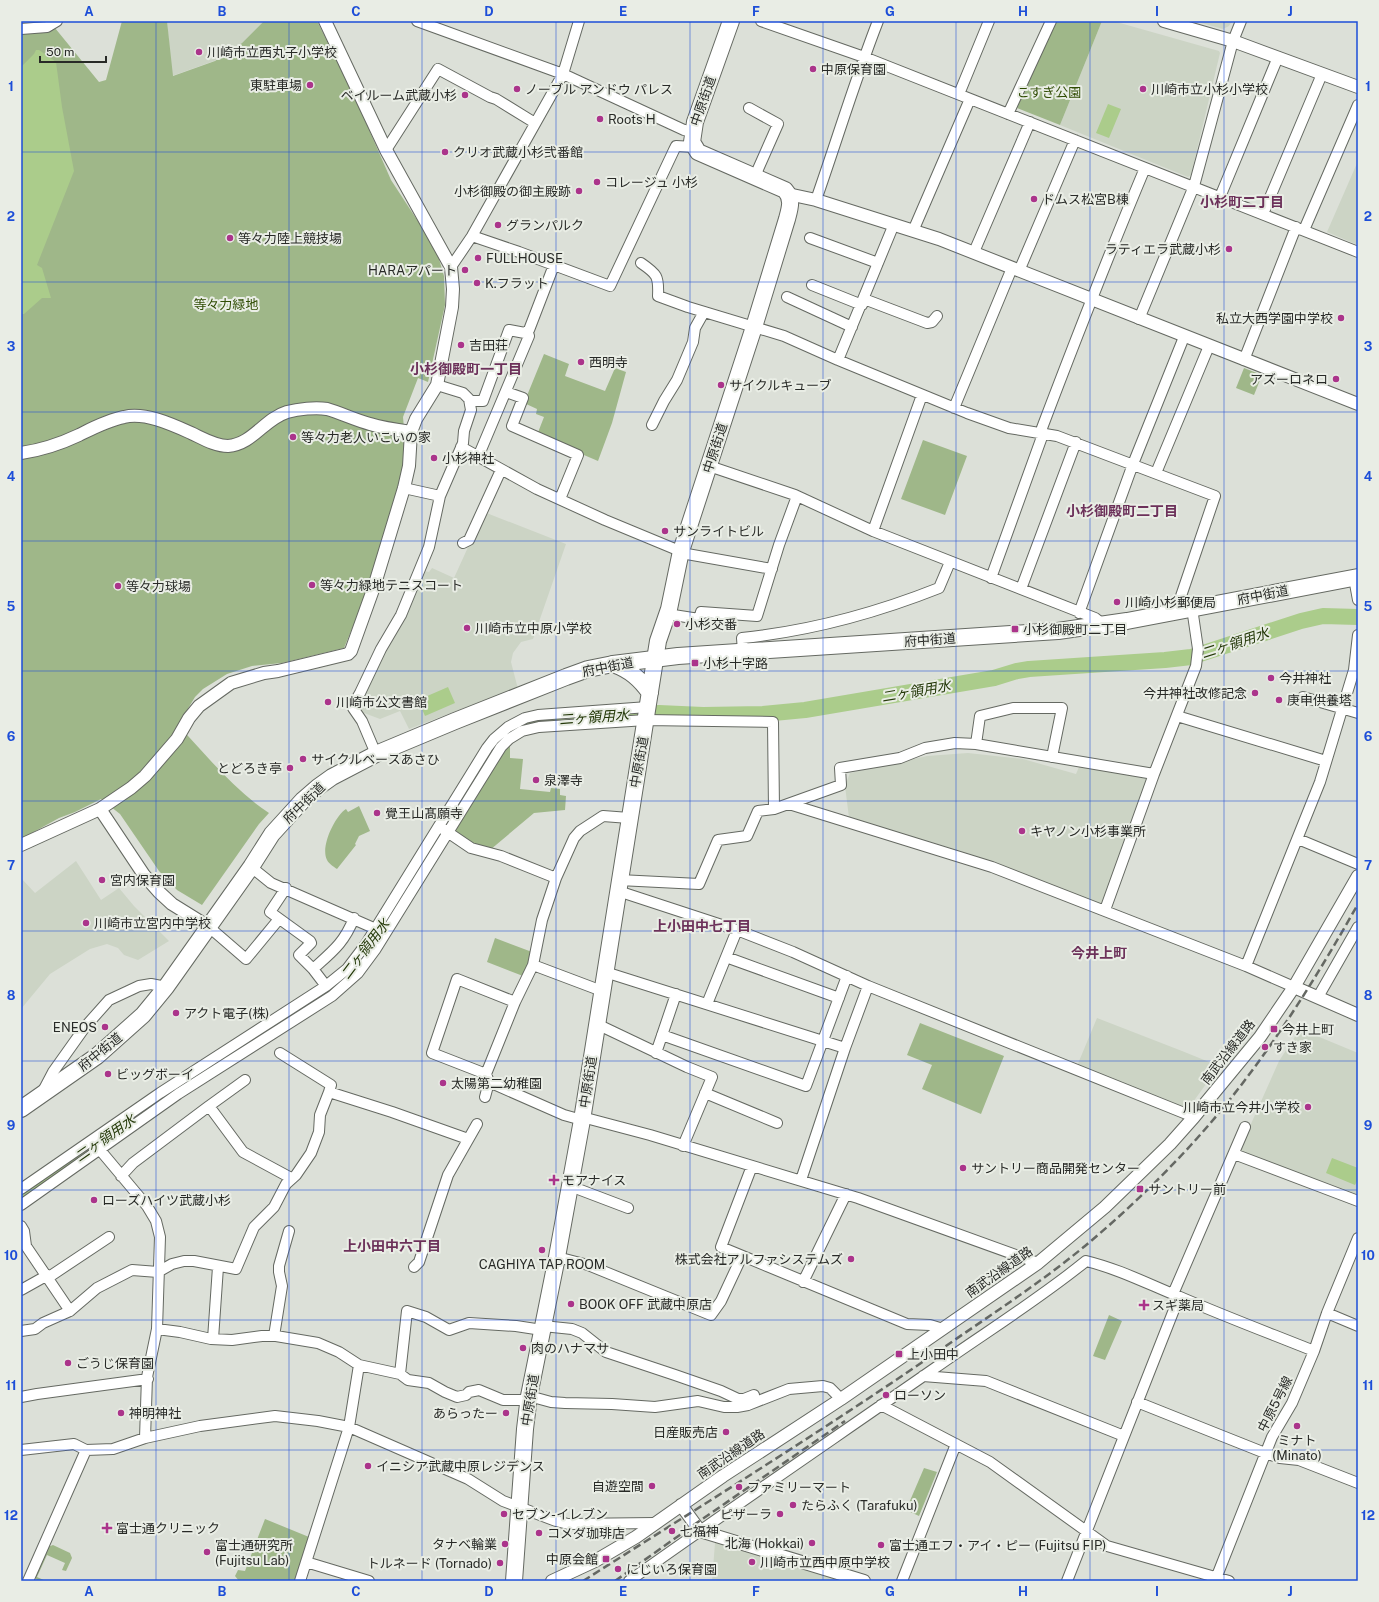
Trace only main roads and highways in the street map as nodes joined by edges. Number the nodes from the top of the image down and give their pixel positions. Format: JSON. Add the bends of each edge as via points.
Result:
{"nodes":[{"id":1,"x":731,"y":21,"type":"edge"},
{"id":2,"x":1356,"y":577,"type":"edge"},
{"id":3,"x":655,"y":658,"type":"junction"},
{"id":4,"x":613,"y":664,"type":"junction"},
{"id":5,"x":648,"y":707,"type":"junction"},
{"id":6,"x":21,"y":1109,"type":"edge"},
{"id":7,"x":514,"y":1581,"type":"edge"}],
"edges":[{"from":1,"to":3,"type":"main road","name":"中原街道","via":[[698,111],[693,139],[698,152],[778,187],[788,194],[790,204],[788,219],[681,551]]},
{"from":2,"to":3,"type":"main road","name":"府中街道","via":[[1100,625],[1038,633]]},
{"from":3,"to":4,"type":"main road","name":"府中街道"},
{"from":3,"to":5,"type":"main road","name":"中原街道"},
{"from":4,"to":5,"type":"main road","via":[[629,671],[643,683]]},
{"from":4,"to":6,"type":"main road","name":"府中街道","via":[[566,677],[376,754],[318,787],[272,834],[166,987],[132,1026],[97,1056]]},
{"from":5,"to":7,"type":"main road","name":"中原街道","via":[[582,1119],[529,1398]]}]}
